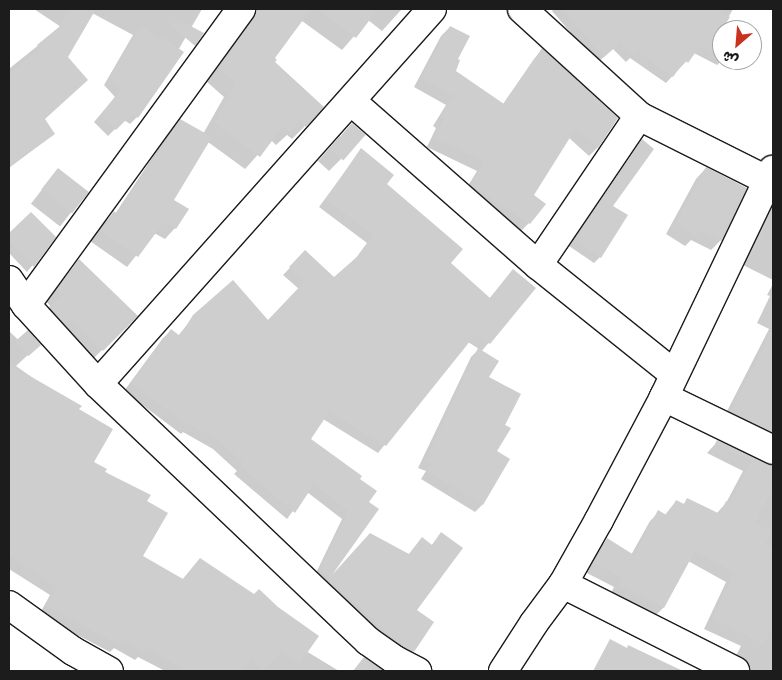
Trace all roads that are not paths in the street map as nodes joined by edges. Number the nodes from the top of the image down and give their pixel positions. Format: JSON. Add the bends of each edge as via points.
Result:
{"nodes":[{"id":1,"x":241,"y":9,"type":"edge"},
{"id":2,"x":432,"y":9,"type":"edge"},
{"id":3,"x":522,"y":9,"type":"edge"},
{"id":4,"x":351,"y":101,"type":"junction"},
{"id":5,"x":639,"y":116,"type":"junction"},
{"id":6,"x":772,"y":178,"type":"edge"},
{"id":7,"x":538,"y":265,"type":"junction"},
{"id":8,"x":9,"y":280,"type":"edge"},
{"id":9,"x":26,"y":305,"type":"junction"},
{"id":10,"x":98,"y":384,"type":"junction"},
{"id":11,"x":669,"y":385,"type":"junction"},
{"id":12,"x":773,"y":450,"type":"edge"},
{"id":13,"x":563,"y":584,"type":"junction"},
{"id":14,"x":9,"y":605,"type":"edge"},
{"id":15,"x":109,"y":671,"type":"edge"},
{"id":16,"x":417,"y":671,"type":"edge"},
{"id":17,"x":503,"y":671,"type":"edge"},
{"id":18,"x":735,"y":671,"type":"edge"}],
"edges":[{"from":1,"to":9,"type":"street"},
{"from":2,"to":4,"type":"street"},
{"from":3,"to":5,"type":"street"},
{"from":4,"to":7,"type":"street"},
{"from":4,"to":10,"type":"street"},
{"from":5,"to":6,"type":"street"},
{"from":5,"to":7,"type":"street"},
{"from":6,"to":11,"type":"street"},
{"from":7,"to":11,"type":"street"},
{"from":8,"to":9,"type":"street"},
{"from":9,"to":10,"type":"street"},
{"from":10,"to":16,"type":"street","via":[[368,641]]},
{"from":11,"to":12,"type":"street"},
{"from":11,"to":13,"type":"street"},
{"from":13,"to":17,"type":"street"},
{"from":13,"to":18,"type":"street"},
{"from":14,"to":15,"type":"street","via":[[73,651]]}]}
